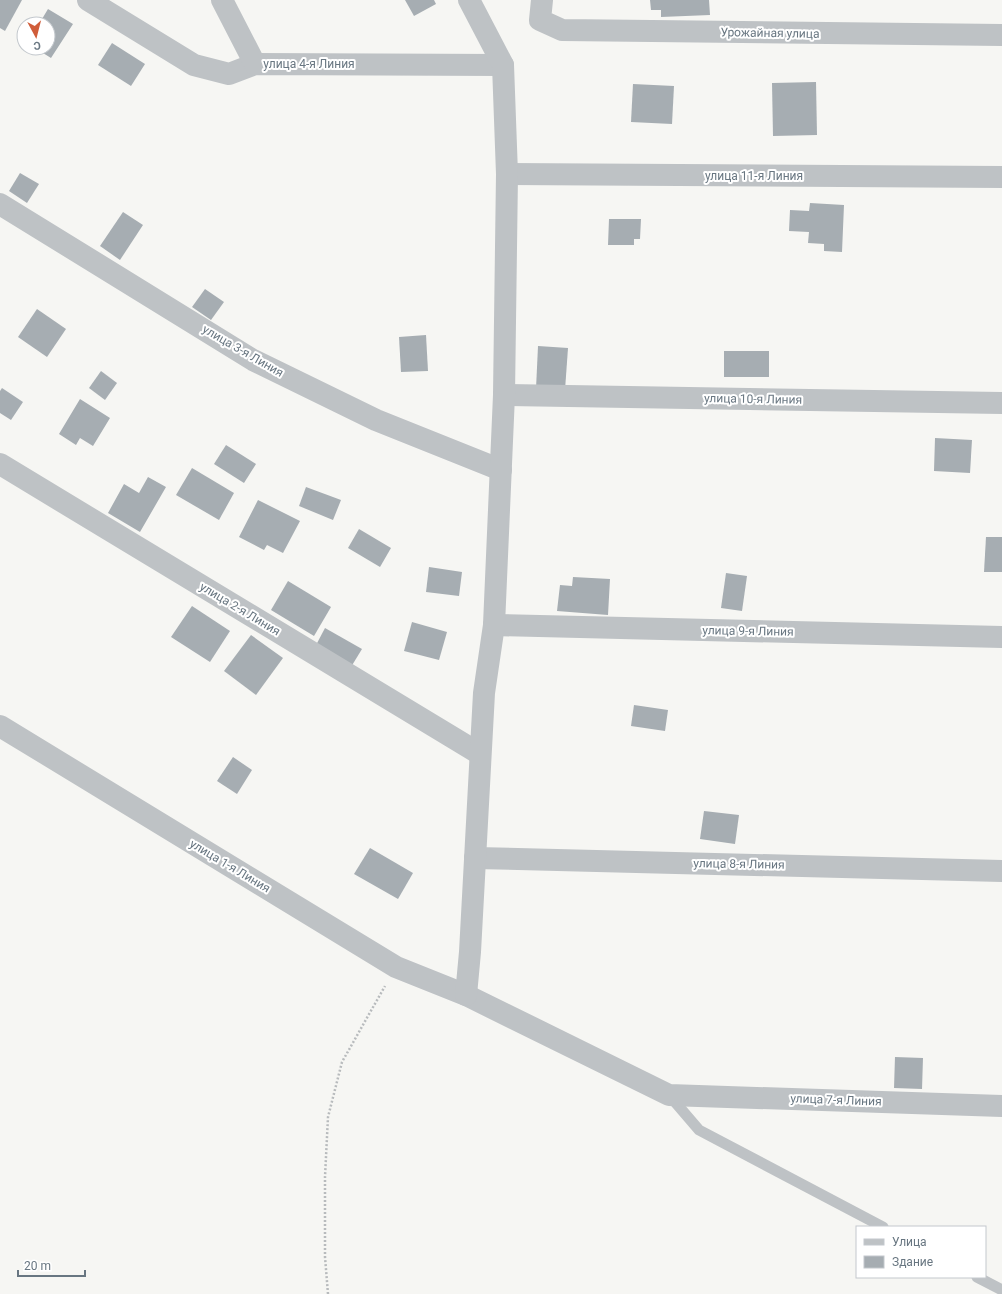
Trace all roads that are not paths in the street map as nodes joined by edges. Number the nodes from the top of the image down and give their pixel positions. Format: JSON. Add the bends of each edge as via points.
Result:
{"nodes":[{"id":1,"x":88,"y":0,"type":"edge"},
{"id":2,"x":222,"y":0,"type":"edge"},
{"id":3,"x":469,"y":0,"type":"edge"},
{"id":4,"x":541,"y":10,"type":"edge"},
{"id":5,"x":1002,"y":35,"type":"edge"},
{"id":6,"x":255,"y":64,"type":"junction"},
{"id":7,"x":503,"y":65,"type":"junction"},
{"id":8,"x":507,"y":174,"type":"junction"},
{"id":9,"x":1002,"y":177,"type":"edge"},
{"id":10,"x":0,"y":204,"type":"edge"},
{"id":11,"x":504,"y":395,"type":"junction"},
{"id":12,"x":1002,"y":403,"type":"edge"},
{"id":13,"x":0,"y":464,"type":"edge"},
{"id":14,"x":501,"y":470,"type":"junction"},
{"id":15,"x":494,"y":625,"type":"junction"},
{"id":16,"x":1002,"y":636,"type":"edge"},
{"id":17,"x":0,"y":726,"type":"edge"},
{"id":18,"x":480,"y":754,"type":"junction"},
{"id":19,"x":475,"y":858,"type":"junction"},
{"id":20,"x":1002,"y":871,"type":"edge"},
{"id":21,"x":466,"y":995,"type":"junction"},
{"id":22,"x":669,"y":1095,"type":"junction"},
{"id":23,"x":1002,"y":1106,"type":"edge"},
{"id":24,"x":880,"y":1226,"type":"edge"},
{"id":25,"x":979,"y":1278,"type":"edge"},
{"id":26,"x":1002,"y":1290,"type":"edge"}],
"edges":[{"from":1,"to":6,"type":"street","name":"улица 4-я Линия","via":[[194,65],[229,74]]},
{"from":2,"to":6,"type":"street"},
{"from":3,"to":7,"type":"street"},
{"from":4,"to":5,"type":"street","name":"Урожайная улица","via":[[562,30]]},
{"from":6,"to":7,"type":"street","name":"улица 4-я Линия"},
{"from":7,"to":8,"type":"street"},
{"from":8,"to":9,"type":"street","name":"улица 11-я Линия"},
{"from":8,"to":11,"type":"street"},
{"from":10,"to":14,"type":"street","name":"улица 3-я Линия","via":[[253,360],[376,420]]},
{"from":11,"to":12,"type":"street","name":"улица 10-я Линия"},
{"from":11,"to":14,"type":"street"},
{"from":13,"to":18,"type":"street","name":"улица 2-я Линия"},
{"from":14,"to":15,"type":"street"},
{"from":15,"to":16,"type":"street","name":"улица 9-я Линия"},
{"from":15,"to":18,"type":"street","via":[[484,694]]},
{"from":17,"to":21,"type":"street","name":"улица 1-я Линия","via":[[396,966]]},
{"from":18,"to":19,"type":"street"},
{"from":19,"to":20,"type":"street","name":"улица 8-я Линия"},
{"from":19,"to":21,"type":"street"},
{"from":21,"to":22,"type":"street","name":"улица 1-я Линия"},
{"from":22,"to":23,"type":"street","name":"улица 7-я Линия"},
{"from":22,"to":24,"type":"lane","via":[[699,1130]]},
{"from":25,"to":26,"type":"lane"}]}
